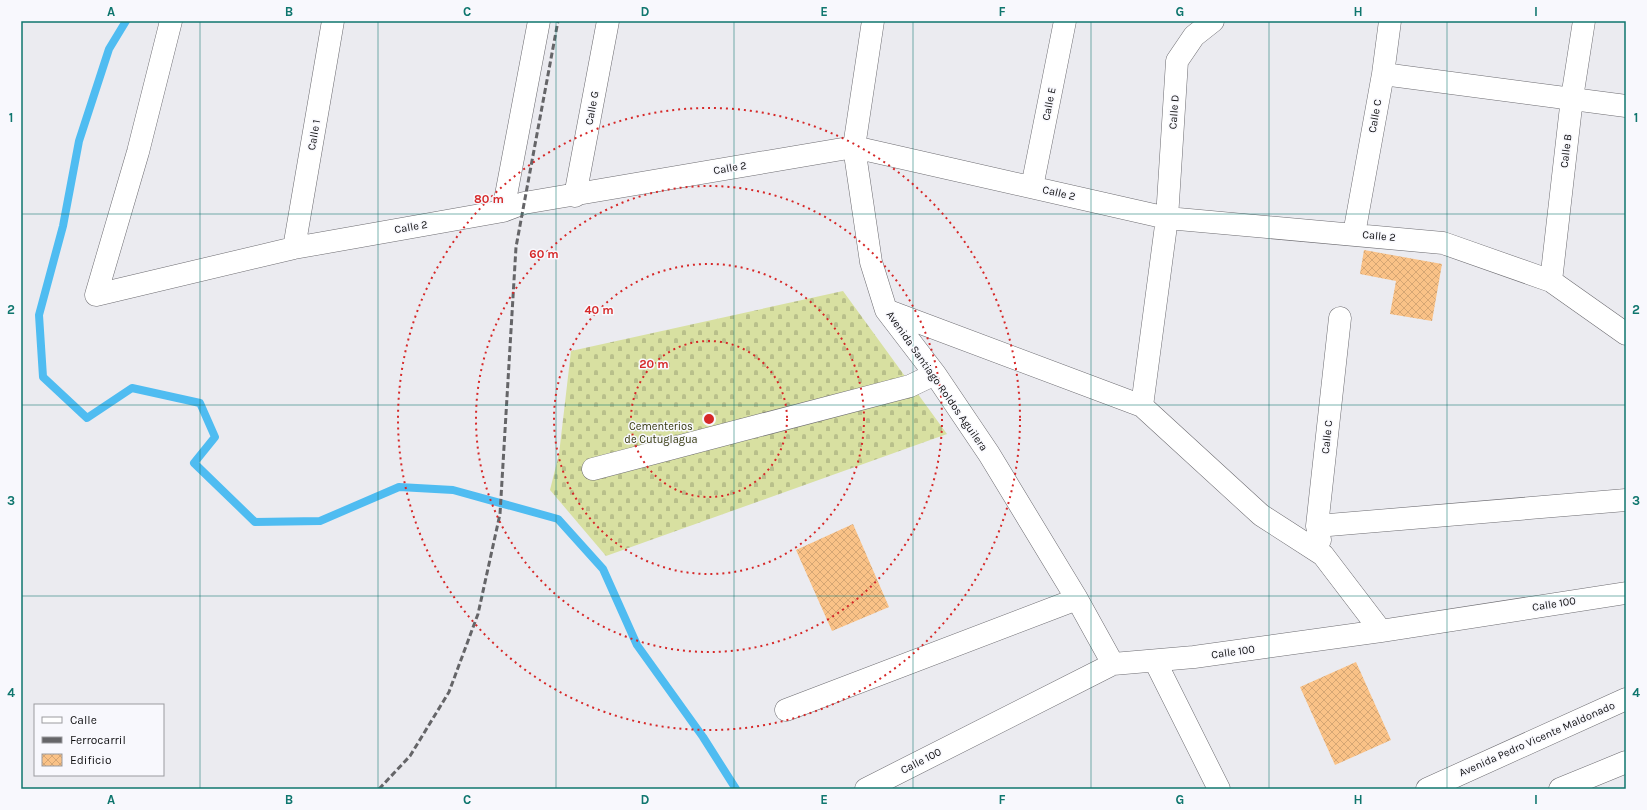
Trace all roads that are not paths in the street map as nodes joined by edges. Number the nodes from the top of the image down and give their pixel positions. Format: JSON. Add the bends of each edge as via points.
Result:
{"nodes":[{"id":1,"x":171,"y":21,"type":"edge"},
{"id":2,"x":333,"y":21,"type":"edge"},
{"id":3,"x":539,"y":21,"type":"edge"},
{"id":4,"x":608,"y":21,"type":"edge"},
{"id":5,"x":873,"y":21,"type":"edge"},
{"id":6,"x":1065,"y":21,"type":"edge"},
{"id":7,"x":1213,"y":21,"type":"edge"},
{"id":8,"x":1390,"y":21,"type":"edge"},
{"id":9,"x":1584,"y":21,"type":"edge"},
{"id":10,"x":1382,"y":74,"type":"junction"},
{"id":11,"x":1572,"y":98,"type":"junction"},
{"id":12,"x":1626,"y":106,"type":"edge"},
{"id":13,"x":854,"y":147,"type":"junction"},
{"id":14,"x":1032,"y":187,"type":"junction"},
{"id":15,"x":575,"y":196,"type":"junction"},
{"id":16,"x":503,"y":211,"type":"junction"},
{"id":17,"x":1167,"y":218,"type":"junction"},
{"id":18,"x":1354,"y":234,"type":"junction"},
{"id":19,"x":294,"y":248,"type":"junction"},
{"id":20,"x":1551,"y":281,"type":"junction"},
{"id":21,"x":886,"y":310,"type":"junction"},
{"id":22,"x":1340,"y":318,"type":"dead end"},
{"id":23,"x":1626,"y":334,"type":"edge"},
{"id":24,"x":935,"y":374,"type":"junction"},
{"id":25,"x":1142,"y":406,"type":"junction"},
{"id":26,"x":593,"y":469,"type":"dead end"},
{"id":27,"x":1626,"y":500,"type":"edge"},
{"id":28,"x":1317,"y":526,"type":"junction"},
{"id":29,"x":1323,"y":555,"type":"junction"},
{"id":30,"x":1626,"y":593,"type":"edge"},
{"id":31,"x":1077,"y":599,"type":"junction"},
{"id":32,"x":1381,"y":630,"type":"junction"},
{"id":33,"x":1155,"y":660,"type":"junction"},
{"id":34,"x":1113,"y":664,"type":"junction"},
{"id":35,"x":1626,"y":699,"type":"edge"},
{"id":36,"x":786,"y":710,"type":"dead end"},
{"id":37,"x":1626,"y":762,"type":"edge"},
{"id":38,"x":866,"y":789,"type":"edge"},
{"id":39,"x":1219,"y":789,"type":"edge"},
{"id":40,"x":1427,"y":789,"type":"edge"},
{"id":41,"x":1560,"y":789,"type":"edge"}],
"edges":[{"from":1,"to":19,"type":"street","name":"Calle 2","via":[[138,152],[96,295]]},
{"from":2,"to":19,"type":"street","name":"Calle 1"},
{"from":3,"to":16,"type":"street"},
{"from":4,"to":15,"type":"street","name":"Calle G"},
{"from":5,"to":13,"type":"street","name":"Avenida Santiago Roldos Aguilera"},
{"from":6,"to":14,"type":"street","name":"Calle E"},
{"from":7,"to":17,"type":"street","name":"Calle D","via":[[1194,36],[1177,61]]},
{"from":8,"to":10,"type":"street","name":"Calle C"},
{"from":9,"to":11,"type":"street","name":"Calle B"},
{"from":10,"to":11,"type":"street"},
{"from":10,"to":18,"type":"street","name":"Calle C"},
{"from":11,"to":12,"type":"street"},
{"from":11,"to":20,"type":"street","name":"Calle B"},
{"from":13,"to":14,"type":"street","name":"Calle 2"},
{"from":13,"to":15,"type":"street","name":"Calle 2"},
{"from":13,"to":21,"type":"street","name":"Avenida Santiago Roldos Aguilera","via":[[871,262]]},
{"from":14,"to":17,"type":"street","name":"Calle 2"},
{"from":15,"to":16,"type":"street","name":"Calle 2","via":[[524,204]]},
{"from":16,"to":19,"type":"street","name":"Calle 2"},
{"from":17,"to":18,"type":"street","name":"Calle 2"},
{"from":17,"to":25,"type":"street","name":"Calle D"},
{"from":18,"to":20,"type":"street","name":"Calle 2","via":[[1443,243]]},
{"from":20,"to":23,"type":"street","name":"Calle 2"},
{"from":21,"to":24,"type":"street","name":"Avenida Santiago Roldos Aguilera"},
{"from":21,"to":25,"type":"street"},
{"from":22,"to":28,"type":"street","name":"Calle C"},
{"from":24,"to":26,"type":"street","via":[[910,386]]},
{"from":24,"to":31,"type":"street","name":"Avenida Santiago Roldos Aguilera","via":[[989,454]]},
{"from":25,"to":29,"type":"street","via":[[1261,515]]},
{"from":27,"to":28,"type":"street"},
{"from":28,"to":29,"type":"street","name":"Calle C"},
{"from":29,"to":32,"type":"street"},
{"from":30,"to":32,"type":"street","name":"Calle 100"},
{"from":31,"to":34,"type":"street","name":"Avenida Santiago Roldos Aguilera"},
{"from":31,"to":36,"type":"street"},
{"from":32,"to":33,"type":"street","name":"Calle 100","via":[[1194,657]]},
{"from":33,"to":34,"type":"street","name":"Calle 100"},
{"from":33,"to":39,"type":"street"},
{"from":34,"to":38,"type":"street","name":"Calle 100"},
{"from":35,"to":40,"type":"street","name":"Avenida Pedro Vicente Maldonado"},
{"from":37,"to":41,"type":"street"}]}
